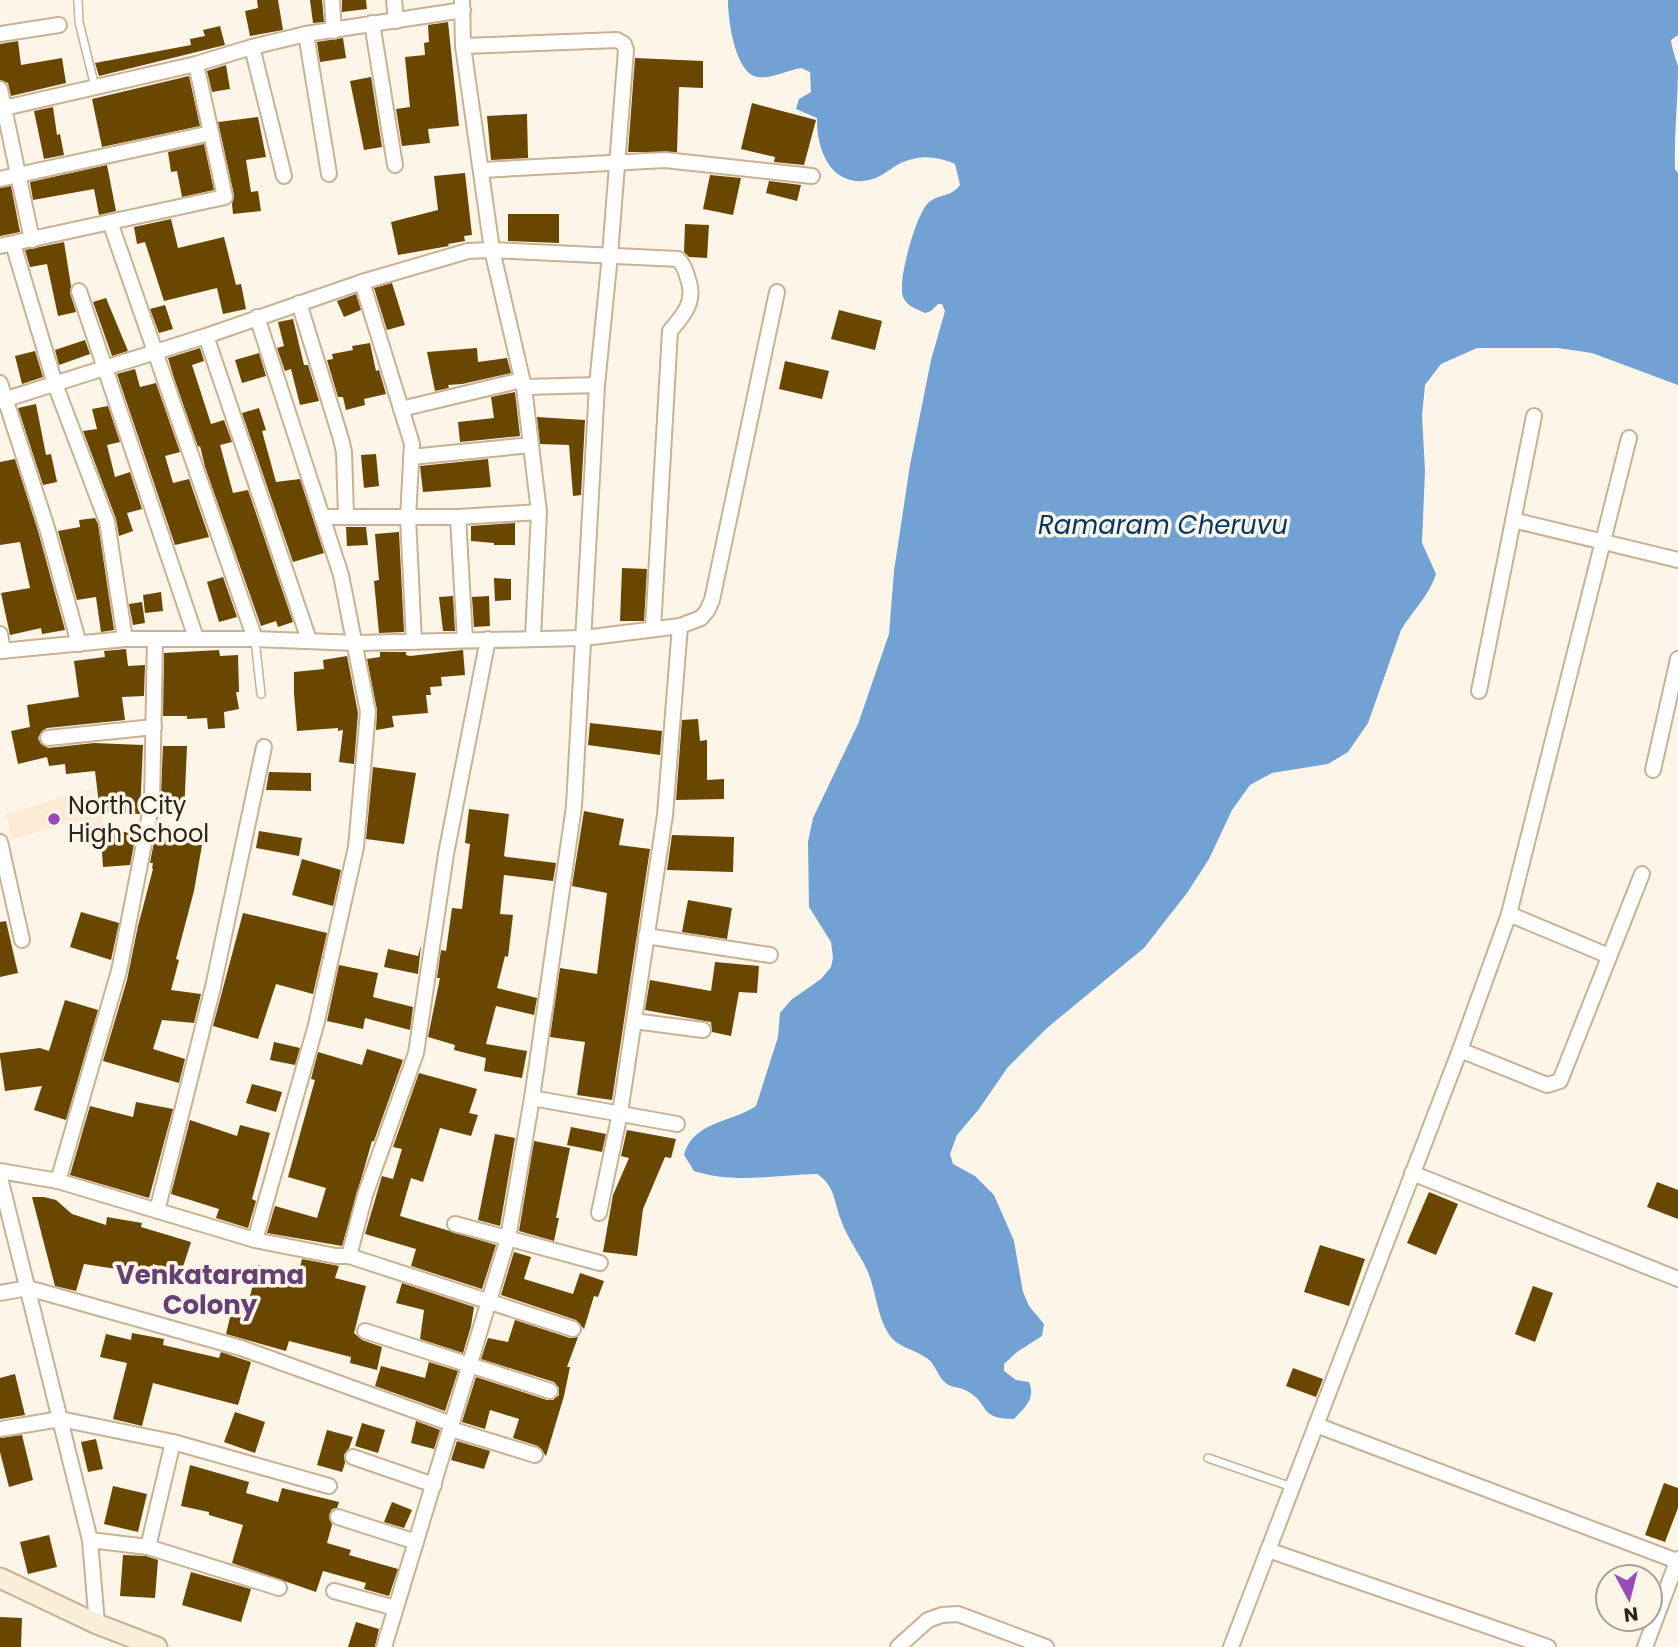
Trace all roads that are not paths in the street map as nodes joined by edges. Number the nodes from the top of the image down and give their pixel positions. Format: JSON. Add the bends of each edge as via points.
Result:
{"nodes":[{"id":1,"x":78,"y":0,"type":"edge"},
{"id":2,"x":332,"y":0,"type":"edge"},
{"id":3,"x":394,"y":0,"type":"edge"},
{"id":4,"x":463,"y":5,"type":"edge"},
{"id":5,"x":396,"y":21,"type":"junction"},
{"id":6,"x":372,"y":23,"type":"junction"},
{"id":7,"x":59,"y":25,"type":"dead end"},
{"id":8,"x":334,"y":31,"type":"junction"},
{"id":9,"x":0,"y":34,"type":"edge"},
{"id":10,"x":306,"y":34,"type":"junction"},
{"id":11,"x":463,"y":46,"type":"junction"},
{"id":12,"x":252,"y":47,"type":"junction"},
{"id":13,"x":196,"y":64,"type":"junction"},
{"id":14,"x":95,"y":87,"type":"junction"},
{"id":15,"x":0,"y":89,"type":"edge"},
{"id":16,"x":3,"y":108,"type":"edge"},
{"id":17,"x":211,"y":133,"type":"junction"},
{"id":18,"x":395,"y":164,"type":"dead end"},
{"id":19,"x":618,"y":164,"type":"junction"},
{"id":20,"x":482,"y":170,"type":"junction"},
{"id":21,"x":329,"y":174,"type":"dead end"},
{"id":22,"x":18,"y":175,"type":"junction"},
{"id":23,"x":284,"y":176,"type":"dead end"},
{"id":24,"x":812,"y":176,"type":"dead end"},
{"id":25,"x":0,"y":179,"type":"edge"},
{"id":26,"x":110,"y":222,"type":"junction"},
{"id":27,"x":32,"y":240,"type":"junction"},
{"id":28,"x":7,"y":245,"type":"edge"},
{"id":29,"x":492,"y":250,"type":"junction"},
{"id":30,"x":610,"y":255,"type":"junction"},
{"id":31,"x":362,"y":282,"type":"junction"},
{"id":32,"x":79,"y":291,"type":"dead end"},
{"id":33,"x":777,"y":292,"type":"dead end"},
{"id":34,"x":299,"y":303,"type":"junction"},
{"id":35,"x":257,"y":317,"type":"junction"},
{"id":36,"x":206,"y":336,"type":"junction"},
{"id":37,"x":153,"y":353,"type":"junction"},
{"id":38,"x":106,"y":368,"type":"junction"},
{"id":39,"x":0,"y":383,"type":"edge"},
{"id":40,"x":55,"y":384,"type":"junction"},
{"id":41,"x":523,"y":384,"type":"junction"},
{"id":42,"x":597,"y":385,"type":"junction"},
{"id":43,"x":3,"y":400,"type":"edge"},
{"id":44,"x":401,"y":409,"type":"junction"},
{"id":45,"x":1534,"y":416,"type":"dead end"},
{"id":46,"x":1629,"y":438,"type":"dead end"},
{"id":47,"x":531,"y":446,"type":"junction"},
{"id":48,"x":411,"y":457,"type":"junction"},
{"id":49,"x":539,"y":512,"type":"junction"},
{"id":50,"x":346,"y":516,"type":"junction"},
{"id":51,"x":322,"y":517,"type":"junction"},
{"id":52,"x":408,"y":517,"type":"junction"},
{"id":53,"x":458,"y":517,"type":"junction"},
{"id":54,"x":1513,"y":520,"type":"junction"},
{"id":55,"x":1603,"y":544,"type":"junction"},
{"id":56,"x":1678,"y":560,"type":"edge"},
{"id":57,"x":680,"y":626,"type":"junction"},
{"id":58,"x":653,"y":629,"type":"junction"},
{"id":59,"x":0,"y":634,"type":"edge"},
{"id":60,"x":195,"y":638,"type":"junction"},
{"id":61,"x":533,"y":638,"type":"junction"},
{"id":62,"x":584,"y":638,"type":"junction"},
{"id":63,"x":125,"y":639,"type":"junction"},
{"id":64,"x":155,"y":639,"type":"junction"},
{"id":65,"x":255,"y":639,"type":"junction"},
{"id":66,"x":488,"y":639,"type":"junction"},
{"id":67,"x":309,"y":640,"type":"junction"},
{"id":68,"x":465,"y":640,"type":"junction"},
{"id":69,"x":414,"y":642,"type":"junction"},
{"id":70,"x":356,"y":643,"type":"junction"},
{"id":71,"x":79,"y":644,"type":"junction"},
{"id":72,"x":2,"y":651,"type":"edge"},
{"id":73,"x":1678,"y":659,"type":"edge"},
{"id":74,"x":1479,"y":691,"type":"dead end"},
{"id":75,"x":261,"y":694,"type":"dead end"},
{"id":76,"x":154,"y":727,"type":"junction"},
{"id":77,"x":48,"y":738,"type":"dead end"},
{"id":78,"x":264,"y":747,"type":"dead end"},
{"id":79,"x":1653,"y":770,"type":"dead end"},
{"id":80,"x":1,"y":847,"type":"edge"},
{"id":81,"x":1642,"y":873,"type":"dead end"},
{"id":82,"x":1509,"y":914,"type":"junction"},
{"id":83,"x":646,"y":936,"type":"junction"},
{"id":84,"x":22,"y":940,"type":"dead end"},
{"id":85,"x":770,"y":955,"type":"dead end"},
{"id":86,"x":1609,"y":956,"type":"junction"},
{"id":87,"x":634,"y":1021,"type":"junction"},
{"id":88,"x":703,"y":1030,"type":"dead end"},
{"id":89,"x":1460,"y":1050,"type":"junction"},
{"id":90,"x":532,"y":1098,"type":"junction"},
{"id":91,"x":620,"y":1113,"type":"junction"},
{"id":92,"x":677,"y":1124,"type":"dead end"},
{"id":93,"x":0,"y":1171,"type":"edge"},
{"id":94,"x":1412,"y":1173,"type":"junction"},
{"id":95,"x":0,"y":1178,"type":"edge"},
{"id":96,"x":58,"y":1181,"type":"junction"},
{"id":97,"x":157,"y":1210,"type":"junction"},
{"id":98,"x":599,"y":1213,"type":"dead end"},
{"id":99,"x":455,"y":1224,"type":"dead end"},
{"id":100,"x":508,"y":1238,"type":"junction"},
{"id":101,"x":256,"y":1240,"type":"junction"},
{"id":102,"x":349,"y":1256,"type":"junction"},
{"id":103,"x":600,"y":1263,"type":"dead end"},
{"id":104,"x":1678,"y":1279,"type":"edge"},
{"id":105,"x":28,"y":1288,"type":"junction"},
{"id":106,"x":0,"y":1293,"type":"edge"},
{"id":107,"x":487,"y":1302,"type":"junction"},
{"id":108,"x":573,"y":1329,"type":"dead end"},
{"id":109,"x":365,"y":1331,"type":"dead end"},
{"id":110,"x":469,"y":1362,"type":"junction"},
{"id":111,"x":550,"y":1391,"type":"dead end"},
{"id":112,"x":60,"y":1419,"type":"junction"},
{"id":113,"x":1316,"y":1425,"type":"junction"},
{"id":114,"x":452,"y":1427,"type":"junction"},
{"id":115,"x":0,"y":1429,"type":"edge"},
{"id":116,"x":173,"y":1442,"type":"junction"},
{"id":117,"x":535,"y":1455,"type":"dead end"},
{"id":118,"x":353,"y":1457,"type":"dead end"},
{"id":119,"x":1208,"y":1458,"type":"dead end"},
{"id":120,"x":434,"y":1485,"type":"junction"},
{"id":121,"x":329,"y":1486,"type":"dead end"},
{"id":122,"x":1292,"y":1487,"type":"junction"},
{"id":123,"x":338,"y":1517,"type":"dead end"},
{"id":124,"x":90,"y":1541,"type":"junction"},
{"id":125,"x":416,"y":1542,"type":"junction"},
{"id":126,"x":148,"y":1546,"type":"junction"},
{"id":127,"x":1268,"y":1549,"type":"junction"},
{"id":128,"x":1678,"y":1560,"type":"edge"},
{"id":129,"x":0,"y":1578,"type":"edge"},
{"id":130,"x":279,"y":1588,"type":"dead end"},
{"id":131,"x":334,"y":1591,"type":"dead end"},
{"id":132,"x":396,"y":1608,"type":"junction"},
{"id":133,"x":97,"y":1624,"type":"junction"},
{"id":134,"x":157,"y":1647,"type":"edge"},
{"id":135,"x":384,"y":1647,"type":"edge"},
{"id":136,"x":898,"y":1647,"type":"edge"},
{"id":137,"x":1046,"y":1647,"type":"edge"},
{"id":138,"x":1231,"y":1647,"type":"edge"},
{"id":139,"x":1548,"y":1647,"type":"edge"},
{"id":140,"x":1645,"y":1647,"type":"edge"}],
"edges":[{"from":1,"to":14,"type":"lane"},
{"from":2,"to":8,"type":"street"},
{"from":3,"to":5,"type":"street"},
{"from":4,"to":5,"type":"street"},
{"from":4,"to":11,"type":"street"},
{"from":5,"to":6,"type":"street"},
{"from":6,"to":8,"type":"street"},
{"from":6,"to":18,"type":"street"},
{"from":7,"to":9,"type":"street"},
{"from":8,"to":10,"type":"street"},
{"from":10,"to":12,"type":"street"},
{"from":10,"to":21,"type":"street"},
{"from":11,"to":19,"type":"street","via":[[617,40],[624,44]]},
{"from":11,"to":20,"type":"street"},
{"from":12,"to":13,"type":"street"},
{"from":12,"to":23,"type":"street"},
{"from":13,"to":14,"type":"street"},
{"from":13,"to":17,"type":"street"},
{"from":14,"to":16,"type":"street"},
{"from":15,"to":16,"type":"street"},
{"from":16,"to":22,"type":"street"},
{"from":17,"to":22,"type":"street"},
{"from":17,"to":26,"type":"street","via":[[225,197]]},
{"from":19,"to":20,"type":"street"},
{"from":19,"to":24,"type":"street","via":[[665,160]]},
{"from":19,"to":30,"type":"street"},
{"from":20,"to":29,"type":"street"},
{"from":22,"to":25,"type":"street"},
{"from":22,"to":27,"type":"street"},
{"from":26,"to":27,"type":"street"},
{"from":26,"to":37,"type":"street"},
{"from":27,"to":28,"type":"street"},
{"from":28,"to":40,"type":"street"},
{"from":29,"to":30,"type":"street"},
{"from":29,"to":31,"type":"street","via":[[468,251]]},
{"from":29,"to":41,"type":"street"},
{"from":30,"to":42,"type":"street"},
{"from":30,"to":58,"type":"street","via":[[678,259],[692,295],[685,314],[670,331]]},
{"from":31,"to":34,"type":"street"},
{"from":31,"to":44,"type":"street"},
{"from":32,"to":38,"type":"street"},
{"from":33,"to":57,"type":"street","via":[[712,600],[701,618]]},
{"from":34,"to":35,"type":"street"},
{"from":34,"to":50,"type":"street","via":[[344,452]]},
{"from":35,"to":36,"type":"street"},
{"from":35,"to":51,"type":"street"},
{"from":36,"to":37,"type":"street"},
{"from":36,"to":67,"type":"street"},
{"from":37,"to":38,"type":"street"},
{"from":37,"to":65,"type":"street"},
{"from":38,"to":40,"type":"street"},
{"from":38,"to":60,"type":"street"},
{"from":39,"to":43,"type":"street"},
{"from":40,"to":43,"type":"street"},
{"from":40,"to":63,"type":"street","via":[[107,522]]},
{"from":41,"to":42,"type":"street"},
{"from":41,"to":44,"type":"street"},
{"from":41,"to":47,"type":"street"},
{"from":42,"to":62,"type":"street"},
{"from":43,"to":71,"type":"street","via":[[47,527]]},
{"from":44,"to":48,"type":"street","via":[[412,444]]},
{"from":45,"to":54,"type":"street"},
{"from":46,"to":55,"type":"street"},
{"from":47,"to":48,"type":"street"},
{"from":47,"to":49,"type":"street"},
{"from":48,"to":52,"type":"street"},
{"from":49,"to":53,"type":"street"},
{"from":49,"to":61,"type":"street"},
{"from":50,"to":51,"type":"street"},
{"from":50,"to":52,"type":"street"},
{"from":51,"to":70,"type":"street"},
{"from":52,"to":53,"type":"street"},
{"from":52,"to":69,"type":"street"},
{"from":53,"to":68,"type":"street"},
{"from":54,"to":55,"type":"street"},
{"from":54,"to":74,"type":"street"},
{"from":55,"to":56,"type":"street"},
{"from":55,"to":82,"type":"street"},
{"from":57,"to":58,"type":"street"},
{"from":57,"to":83,"type":"street","via":[[665,815]]},
{"from":58,"to":62,"type":"street"},
{"from":59,"to":72,"type":"street"},
{"from":60,"to":64,"type":"street"},
{"from":60,"to":65,"type":"street"},
{"from":61,"to":62,"type":"street"},
{"from":61,"to":66,"type":"street"},
{"from":62,"to":90,"type":"street","via":[[574,806]]},
{"from":63,"to":64,"type":"street"},
{"from":63,"to":71,"type":"street"},
{"from":64,"to":76,"type":"street"},
{"from":65,"to":67,"type":"street"},
{"from":65,"to":75,"type":"lane"},
{"from":66,"to":68,"type":"street"},
{"from":66,"to":102,"type":"street","via":[[446,854],[416,1053],[365,1195]]},
{"from":67,"to":70,"type":"street"},
{"from":68,"to":69,"type":"street"},
{"from":69,"to":70,"type":"street"},
{"from":70,"to":101,"type":"street","via":[[368,712],[356,847],[316,1025]]},
{"from":71,"to":72,"type":"street"},
{"from":73,"to":79,"type":"street"},
{"from":76,"to":77,"type":"street"},
{"from":76,"to":96,"type":"street","via":[[152,803],[119,971]]},
{"from":78,"to":97,"type":"street","via":[[213,986]]},
{"from":80,"to":84,"type":"street"},
{"from":81,"to":86,"type":"street"},
{"from":82,"to":86,"type":"street"},
{"from":82,"to":89,"type":"street"},
{"from":83,"to":85,"type":"street"},
{"from":83,"to":87,"type":"street"},
{"from":86,"to":89,"type":"street","via":[[1560,1081],[1547,1085]]},
{"from":87,"to":88,"type":"street"},
{"from":87,"to":91,"type":"street"},
{"from":89,"to":94,"type":"street"},
{"from":90,"to":91,"type":"street"},
{"from":90,"to":100,"type":"street"},
{"from":91,"to":92,"type":"street"},
{"from":91,"to":98,"type":"street"},
{"from":93,"to":96,"type":"street"},
{"from":94,"to":104,"type":"street"},
{"from":94,"to":113,"type":"street"},
{"from":95,"to":105,"type":"street"},
{"from":96,"to":97,"type":"street"},
{"from":97,"to":101,"type":"street"},
{"from":99,"to":100,"type":"street"},
{"from":100,"to":103,"type":"street"},
{"from":100,"to":107,"type":"street"},
{"from":101,"to":102,"type":"street"},
{"from":102,"to":107,"type":"street"},
{"from":105,"to":106,"type":"street"},
{"from":105,"to":112,"type":"street"},
{"from":105,"to":114,"type":"street","via":[[241,1348]]},
{"from":107,"to":108,"type":"street"},
{"from":107,"to":110,"type":"street"},
{"from":109,"to":110,"type":"street"},
{"from":110,"to":111,"type":"street"},
{"from":110,"to":114,"type":"street"},
{"from":112,"to":115,"type":"street"},
{"from":112,"to":116,"type":"street"},
{"from":112,"to":124,"type":"street"},
{"from":113,"to":122,"type":"street"},
{"from":113,"to":128,"type":"street"},
{"from":114,"to":117,"type":"street"},
{"from":114,"to":120,"type":"street"},
{"from":116,"to":121,"type":"street"},
{"from":116,"to":126,"type":"street"},
{"from":118,"to":120,"type":"street"},
{"from":119,"to":122,"type":"lane"},
{"from":120,"to":125,"type":"street"},
{"from":122,"to":127,"type":"street"},
{"from":123,"to":125,"type":"street"},
{"from":124,"to":126,"type":"street"},
{"from":124,"to":133,"type":"street"},
{"from":125,"to":132,"type":"street"},
{"from":126,"to":130,"type":"street"},
{"from":127,"to":138,"type":"street"},
{"from":127,"to":139,"type":"street"},
{"from":128,"to":140,"type":"street"},
{"from":129,"to":133,"type":"main road"},
{"from":131,"to":132,"type":"street"},
{"from":132,"to":135,"type":"street"},
{"from":133,"to":134,"type":"main road"},
{"from":136,"to":137,"type":"street","via":[[928,1620],[958,1614]]}]}
